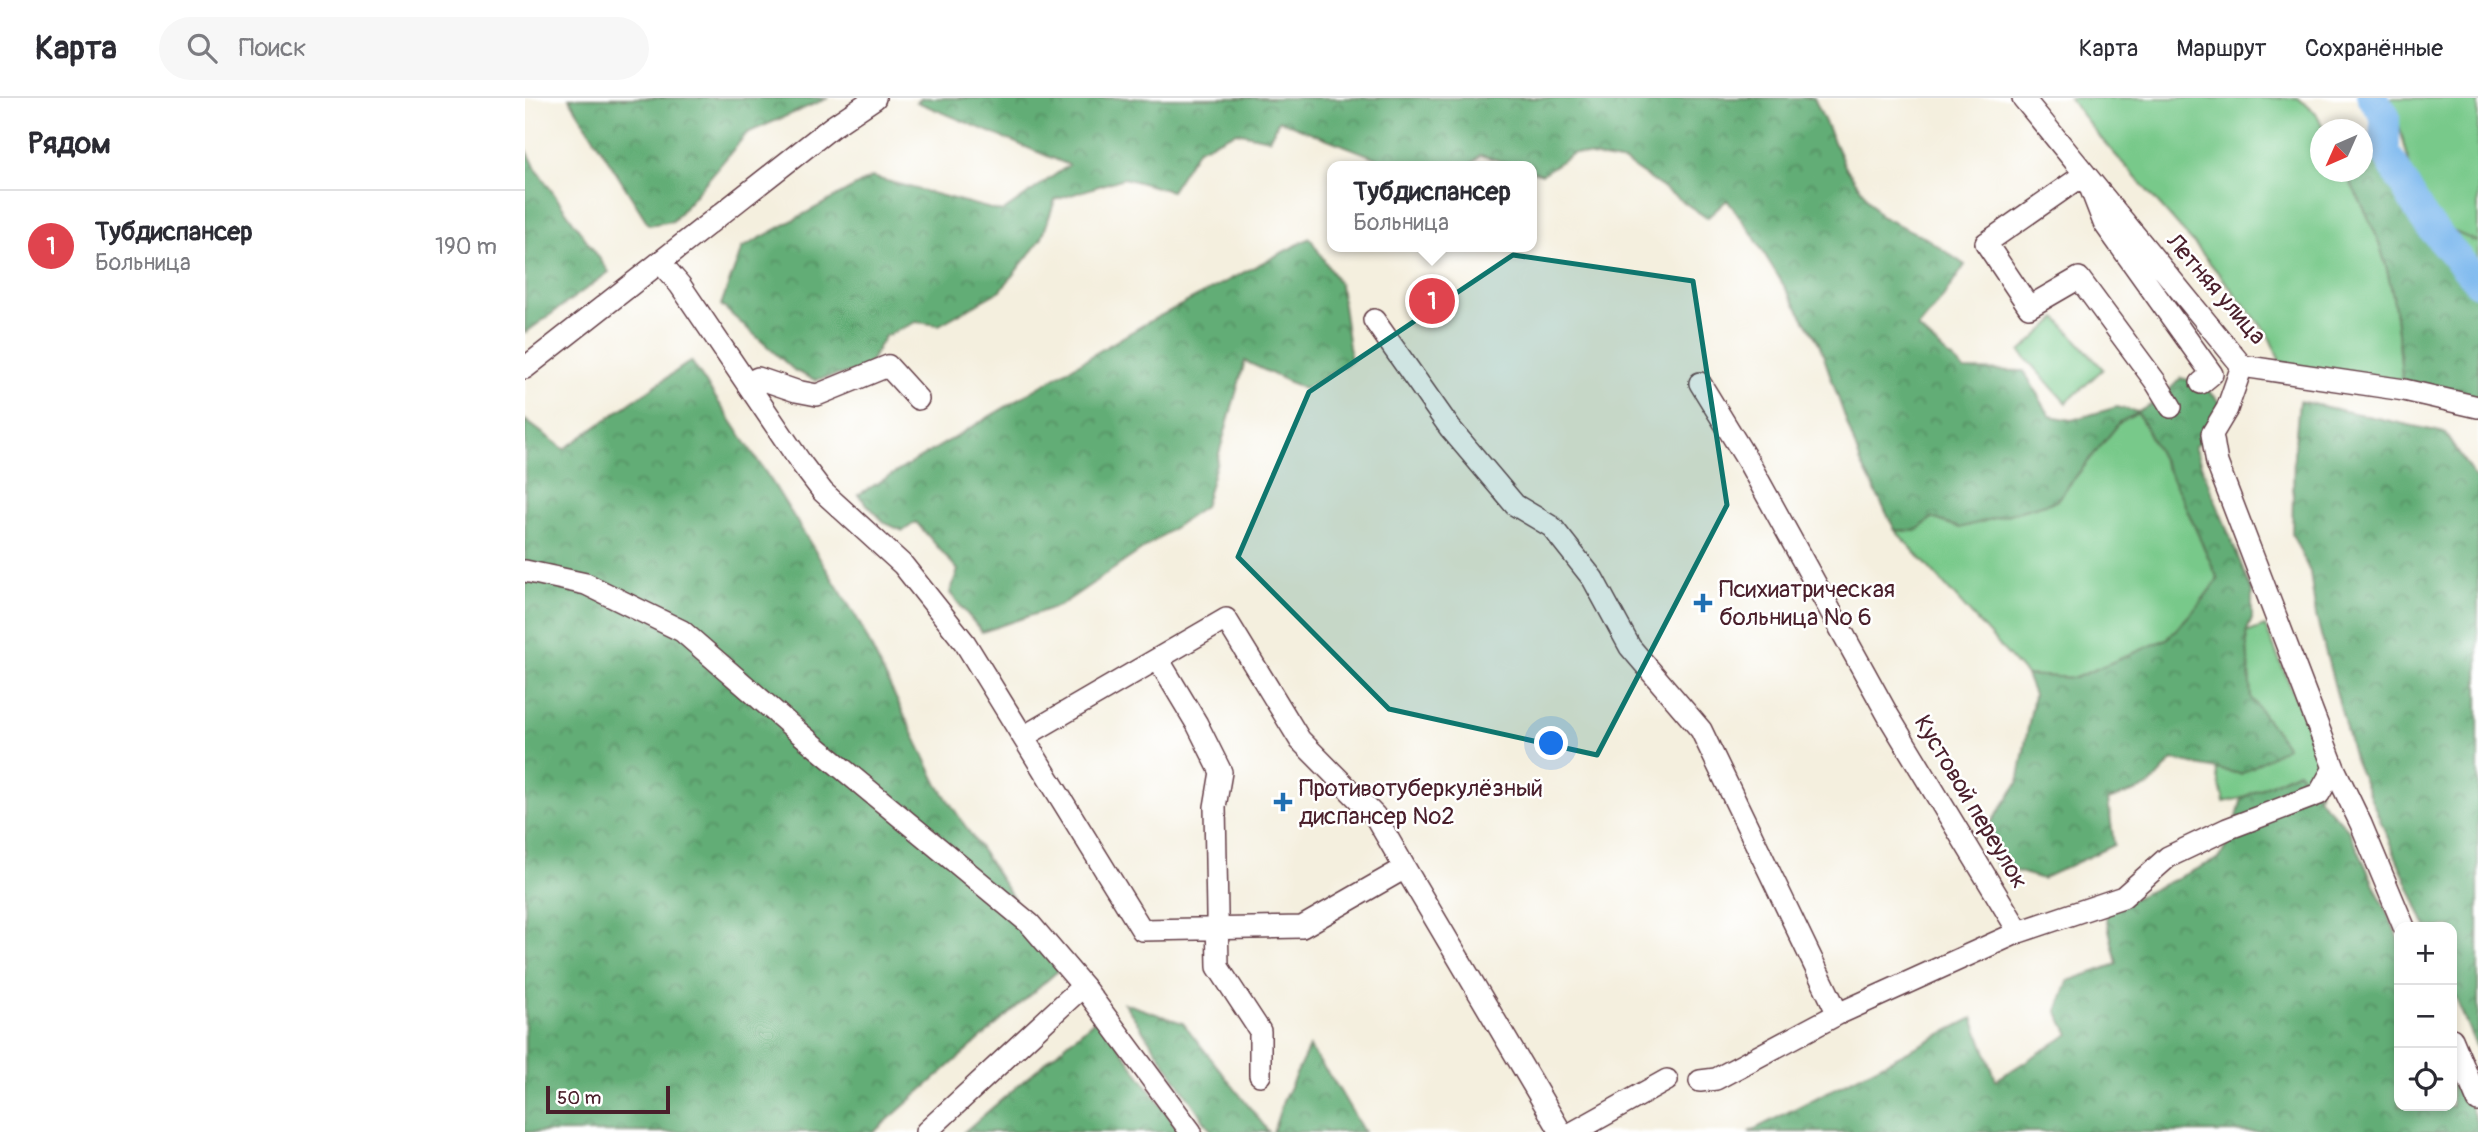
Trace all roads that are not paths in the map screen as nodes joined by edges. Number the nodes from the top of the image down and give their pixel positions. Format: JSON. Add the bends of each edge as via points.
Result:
{"nodes":[{"id":1,"x":875,"y":98,"type":"edge"},
{"id":2,"x":2023,"y":98,"type":"edge"},
{"id":3,"x":2085,"y":174,"type":"junction"},
{"id":4,"x":660,"y":262,"type":"junction"},
{"id":5,"x":1374,"y":320,"type":"dead end"},
{"id":6,"x":2242,"y":366,"type":"junction"},
{"id":7,"x":525,"y":368,"type":"edge"},
{"id":8,"x":747,"y":383,"type":"junction"},
{"id":9,"x":1700,"y":383,"type":"dead end"},
{"id":10,"x":2201,"y":383,"type":"dead end"},
{"id":11,"x":918,"y":399,"type":"dead end"},
{"id":12,"x":2171,"y":407,"type":"dead end"},
{"id":13,"x":2478,"y":407,"type":"edge"},
{"id":14,"x":525,"y":571,"type":"edge"},
{"id":15,"x":1158,"y":659,"type":"junction"},
{"id":16,"x":1023,"y":737,"type":"junction"},
{"id":17,"x":2333,"y":768,"type":"junction"},
{"id":18,"x":1405,"y":868,"type":"junction"},
{"id":19,"x":2403,"y":922,"type":"edge"},
{"id":20,"x":1216,"y":929,"type":"junction"},
{"id":21,"x":2019,"y":932,"type":"junction"},
{"id":22,"x":1083,"y":986,"type":"junction"},
{"id":23,"x":1838,"y":1014,"type":"junction"},
{"id":24,"x":2456,"y":1048,"type":"edge"},
{"id":25,"x":1260,"y":1075,"type":"dead end"},
{"id":26,"x":1667,"y":1080,"type":"dead end"},
{"id":27,"x":1700,"y":1081,"type":"dead end"},
{"id":28,"x":2478,"y":1101,"type":"edge"},
{"id":29,"x":926,"y":1132,"type":"edge"},
{"id":30,"x":1191,"y":1132,"type":"edge"},
{"id":31,"x":1561,"y":1132,"type":"edge"},
{"id":32,"x":1574,"y":1132,"type":"edge"}],
"edges":[{"from":1,"to":4,"type":"street"},
{"from":2,"to":3,"type":"street","name":"Летняя улица"},
{"from":3,"to":6,"type":"street","name":"Летняя улица"},
{"from":3,"to":10,"type":"street","via":[[2104,223],[2212,374]]},
{"from":3,"to":12,"type":"street","via":[[1986,243],[2029,307],[2079,278]]},
{"from":4,"to":7,"type":"street"},
{"from":4,"to":8,"type":"street"},
{"from":5,"to":23,"type":"street","via":[[1450,428],[1515,505],[1552,527],[1593,579],[1630,647],[1701,730]]},
{"from":6,"to":13,"type":"street","name":"Летняя улица","via":[[2404,390]]},
{"from":6,"to":17,"type":"street","via":[[2227,409],[2212,434],[2217,463]]},
{"from":8,"to":11,"type":"street","via":[[758,378],[817,395],[888,366]]},
{"from":8,"to":16,"type":"street","via":[[823,492],[903,565],[965,643]]},
{"from":9,"to":21,"type":"street","name":"Кустовой переулок","via":[[1889,717]]},
{"from":14,"to":22,"type":"street","via":[[586,584],[682,631],[1030,924]]},
{"from":15,"to":16,"type":"street"},
{"from":15,"to":18,"type":"street","via":[[1226,619],[1300,740],[1375,816]]},
{"from":15,"to":20,"type":"street","via":[[1221,772],[1215,807]]},
{"from":16,"to":20,"type":"street","via":[[1142,930]]},
{"from":17,"to":19,"type":"street"},
{"from":17,"to":21,"type":"street","via":[[2319,794],[2227,829],[2168,858],[2123,897]]},
{"from":18,"to":20,"type":"street","via":[[1302,927]]},
{"from":18,"to":31,"type":"street"},
{"from":20,"to":25,"type":"street","via":[[1218,967],[1260,1031]]},
{"from":21,"to":23,"type":"street"},
{"from":22,"to":29,"type":"street"},
{"from":22,"to":30,"type":"street"},
{"from":23,"to":27,"type":"street","via":[[1716,1079]]},
{"from":24,"to":28,"type":"street"},
{"from":26,"to":32,"type":"street"}]}
